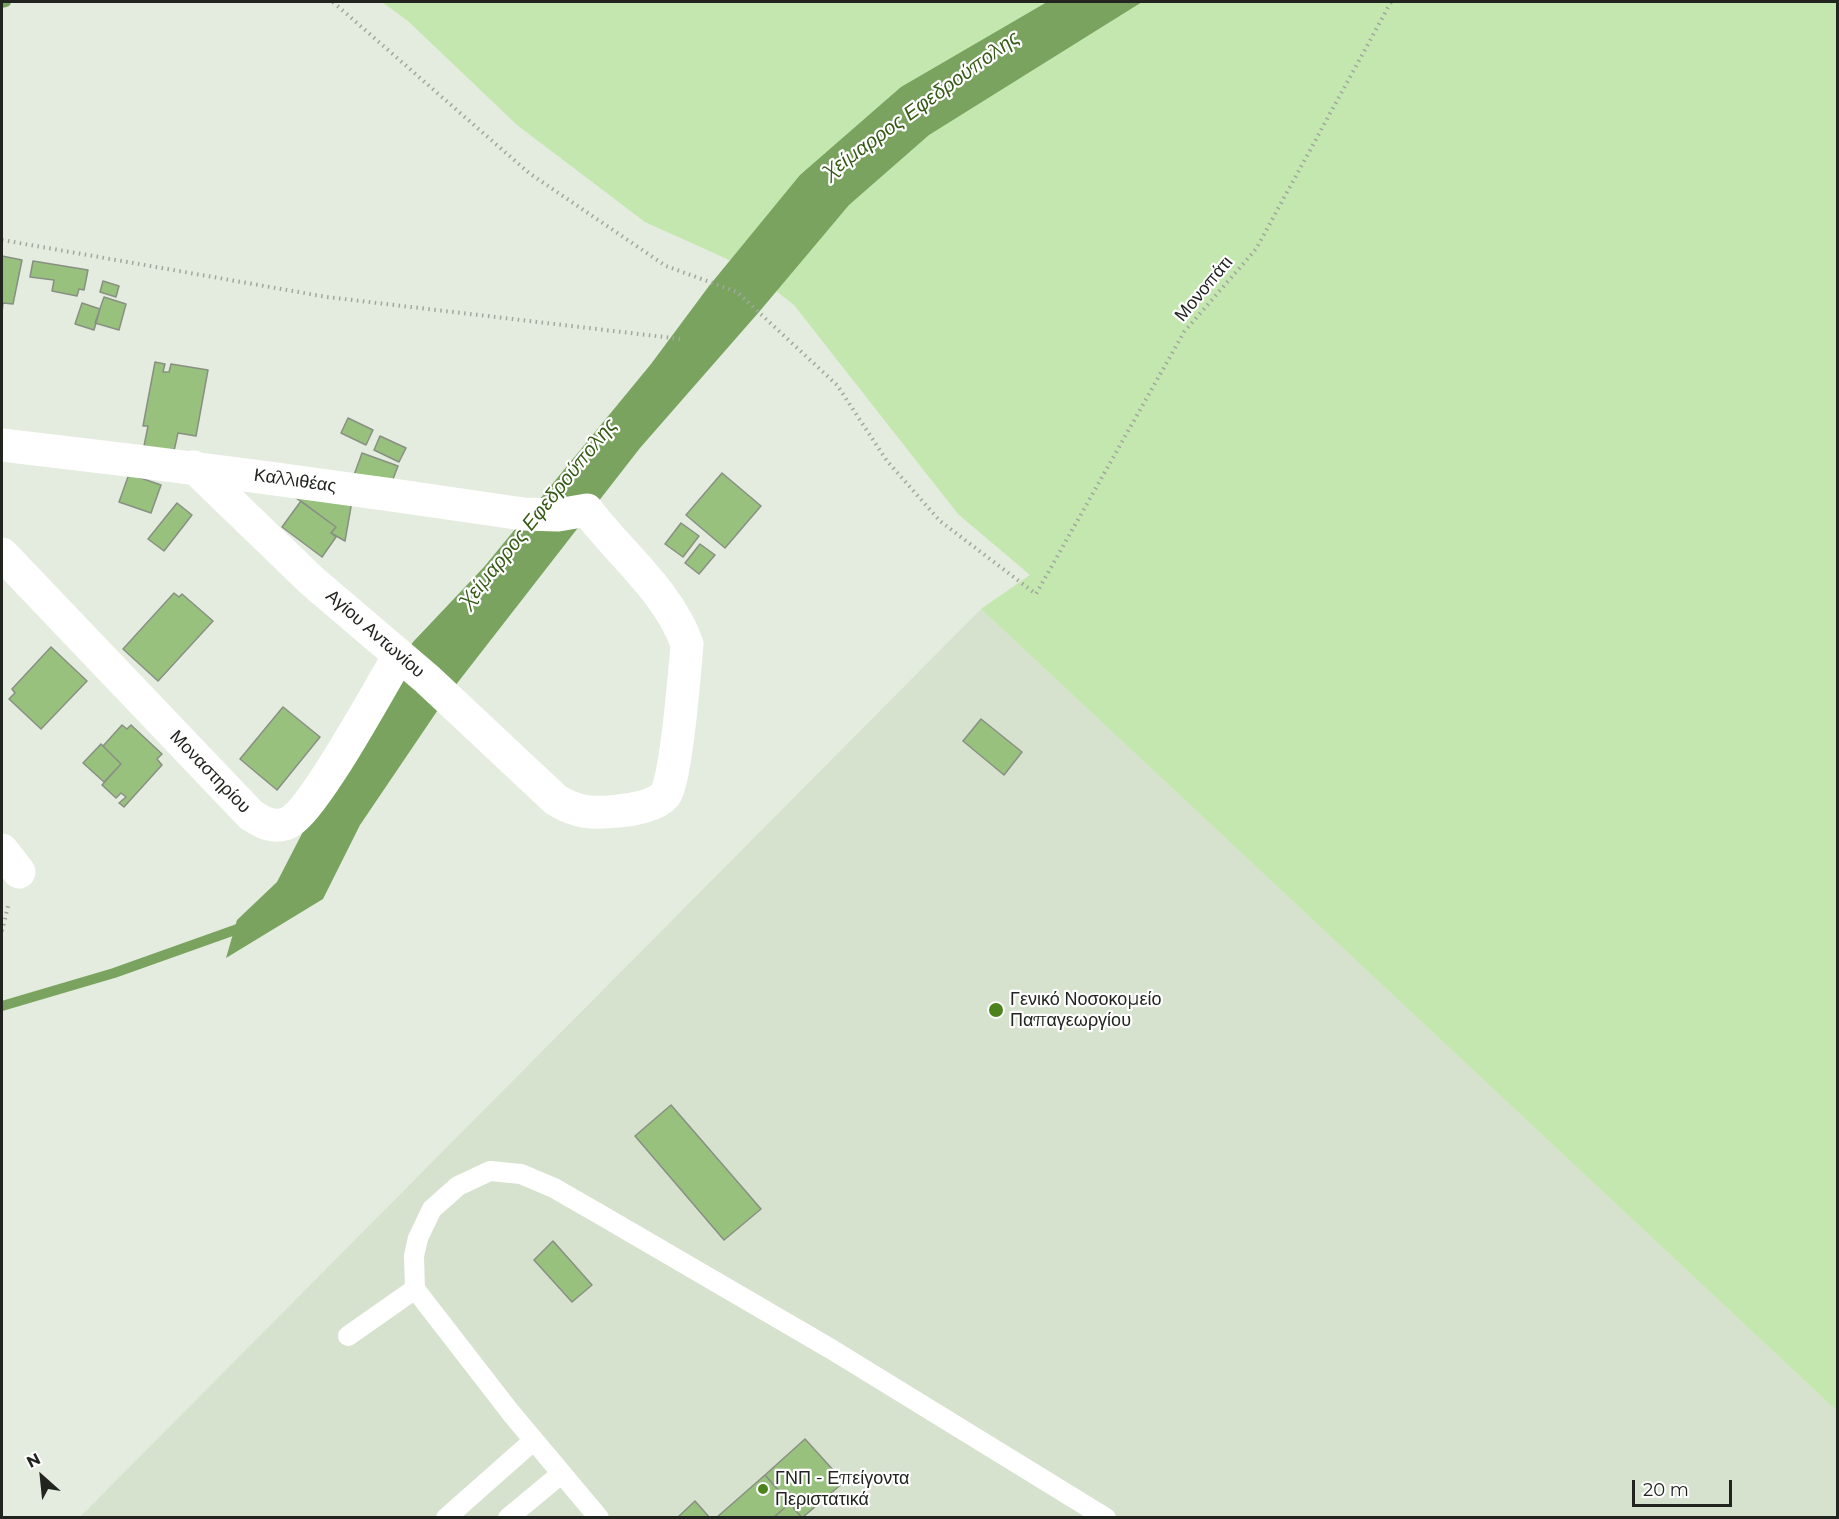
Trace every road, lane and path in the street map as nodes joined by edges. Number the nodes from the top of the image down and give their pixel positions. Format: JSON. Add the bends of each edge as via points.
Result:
{"nodes":[{"id":1,"x":333,"y":2,"type":"edge"},
{"id":2,"x":1390,"y":2,"type":"edge"},
{"id":3,"x":2,"y":240,"type":"edge"},
{"id":4,"x":681,"y":339,"type":"dead end"},
{"id":5,"x":2,"y":445,"type":"edge"},
{"id":6,"x":194,"y":467,"type":"junction"},
{"id":7,"x":587,"y":510,"type":"joint"},
{"id":8,"x":2,"y":554,"type":"edge"},
{"id":9,"x":399,"y":656,"type":"junction"},
{"id":10,"x":415,"y":1289,"type":"junction"},
{"id":11,"x":348,"y":1336,"type":"dead end"},
{"id":12,"x":533,"y":1441,"type":"junction"},
{"id":13,"x":561,"y":1474,"type":"junction"},
{"id":14,"x":510,"y":1517,"type":"edge"},
{"id":15,"x":446,"y":1518,"type":"edge"},
{"id":16,"x":599,"y":1518,"type":"edge"},
{"id":17,"x":1106,"y":1518,"type":"edge"}],
"edges":[{"from":1,"to":2,"type":"path","name":"Μονοπάτι","via":[[529,173],[666,266],[737,292],[837,385],[887,461],[940,521],[1036,594],[1184,332],[1256,249]]},
{"from":3,"to":4,"type":"path","via":[[327,297]]},
{"from":5,"to":6,"type":"street","name":"Καλλιθέας"},
{"from":6,"to":7,"type":"street","name":"Καλλιθέας","via":[[522,514],[558,515]]},
{"from":6,"to":9,"type":"street","name":"Αγίου Αντωνίου","via":[[312,580]]},
{"from":7,"to":9,"type":"street","name":"Αγίου Αντωνίου","via":[[650,584],[682,630],[687,644],[674,765],[664,797],[634,809],[598,814],[574,811],[556,800]]},
{"from":8,"to":9,"type":"street","name":"Μοναστηρίου","via":[[251,815],[267,825],[286,824],[297,817],[325,779]]},
{"from":10,"to":11,"type":"lane"},
{"from":10,"to":12,"type":"lane"},
{"from":10,"to":17,"type":"lane","via":[[412,1274],[418,1238],[440,1200],[458,1185],[490,1171],[521,1174],[554,1188],[698,1270]]},
{"from":12,"to":13,"type":"lane"},
{"from":12,"to":15,"type":"lane"},
{"from":13,"to":14,"type":"lane"},
{"from":13,"to":16,"type":"lane"}]}
